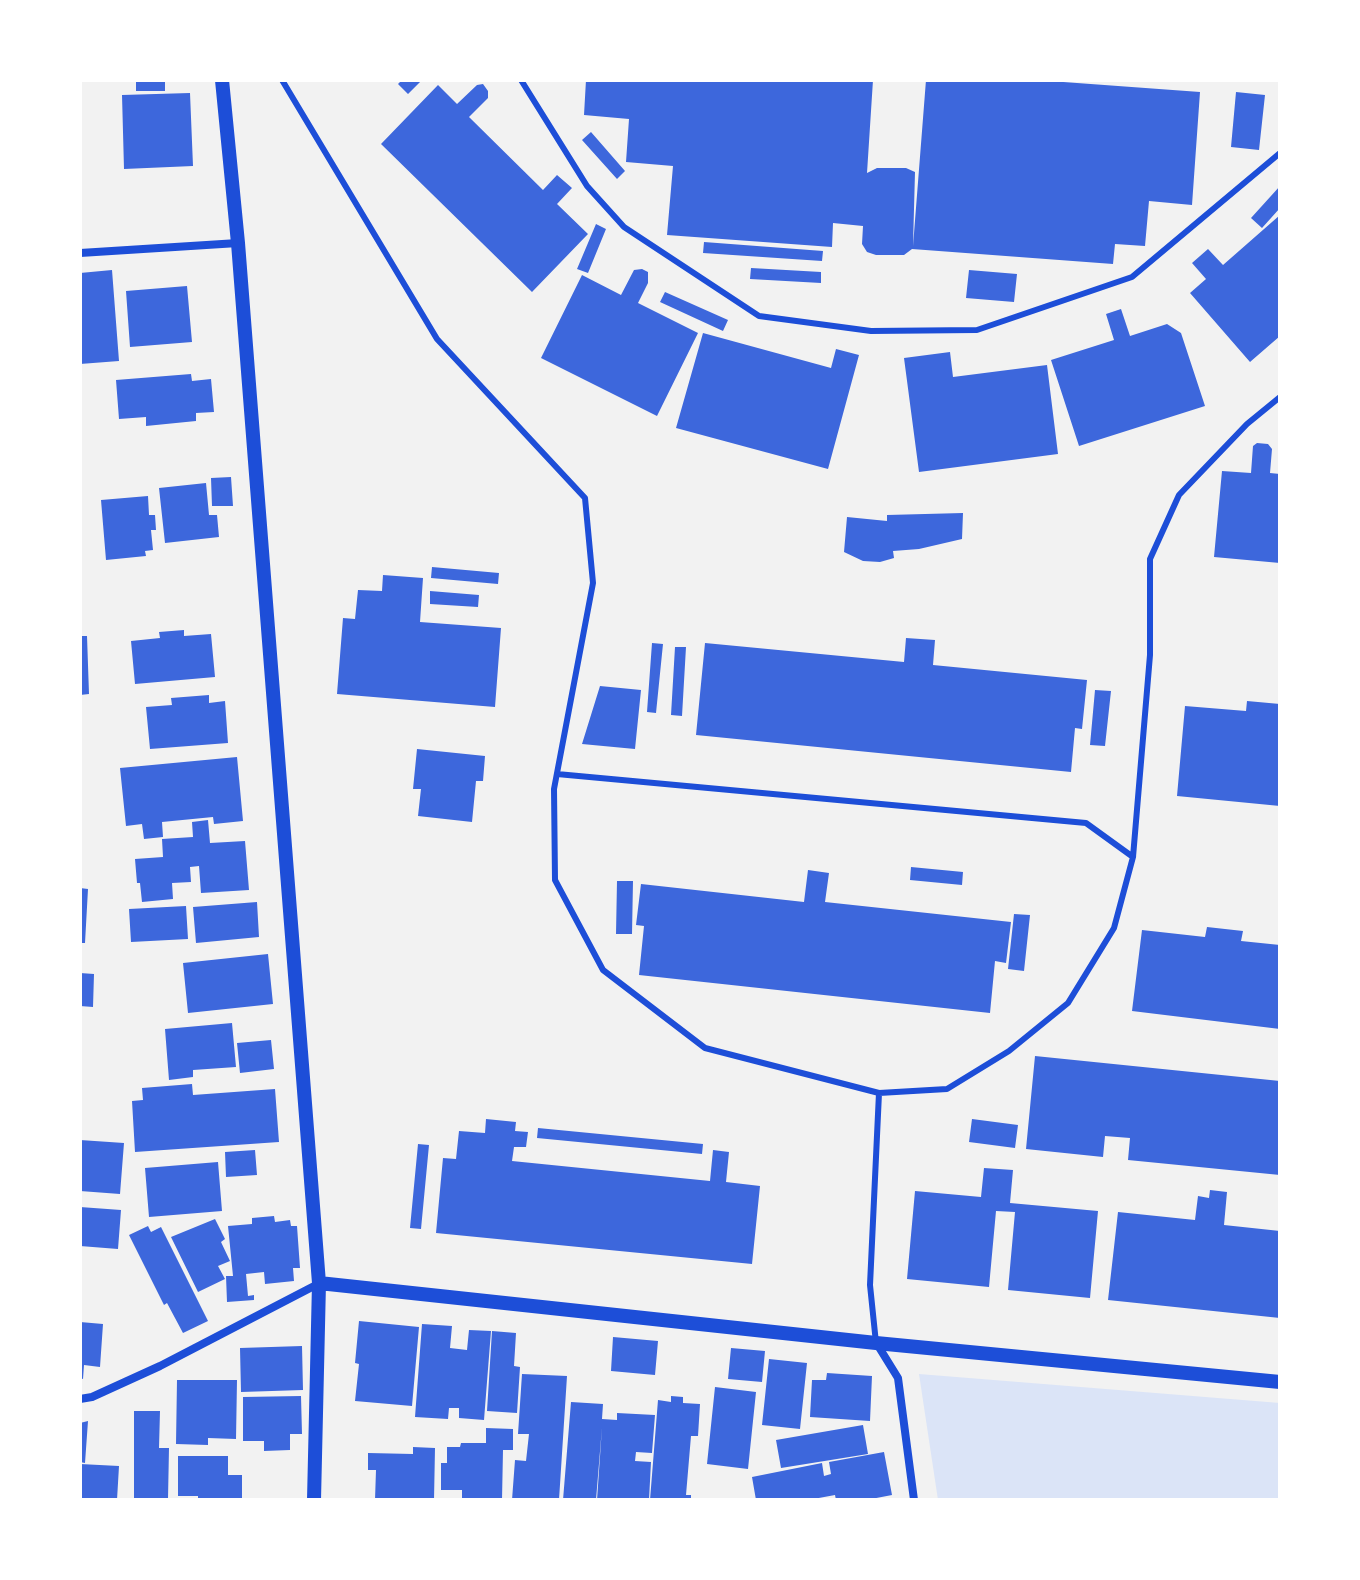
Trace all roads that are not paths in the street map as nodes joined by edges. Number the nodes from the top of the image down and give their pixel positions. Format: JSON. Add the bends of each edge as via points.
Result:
{"nodes":[{"id":1,"x":222,"y":80,"type":"edge"},
{"id":2,"x":282,"y":80,"type":"edge"},
{"id":3,"x":521,"y":80,"type":"edge"},
{"id":4,"x":1280,"y":153,"type":"edge"},
{"id":5,"x":238,"y":243,"type":"junction"},
{"id":6,"x":80,"y":253,"type":"edge"},
{"id":7,"x":1280,"y":397,"type":"edge"},
{"id":8,"x":557,"y":774,"type":"junction"},
{"id":9,"x":1133,"y":857,"type":"junction"},
{"id":10,"x":879,"y":1093,"type":"junction"},
{"id":11,"x":319,"y":1283,"type":"junction"},
{"id":12,"x":876,"y":1343,"type":"junction"},
{"id":13,"x":1280,"y":1382,"type":"edge"},
{"id":14,"x":80,"y":1399,"type":"edge"},
{"id":15,"x":314,"y":1500,"type":"edge"},
{"id":16,"x":914,"y":1500,"type":"edge"}],
"edges":[{"from":1,"to":5,"type":"street"},
{"from":2,"to":8,"type":"lane","via":[[437,339],[585,498],[593,583]]},
{"from":3,"to":4,"type":"lane","via":[[587,186],[624,227],[759,316],[871,331],[977,330],[1132,277]]},
{"from":5,"to":6,"type":"street"},
{"from":5,"to":11,"type":"street"},
{"from":7,"to":9,"type":"lane","via":[[1179,495],[1150,559],[1150,655]]},
{"from":8,"to":9,"type":"lane","via":[[1086,823]]},
{"from":8,"to":10,"type":"lane","via":[[555,880],[603,970],[705,1048]]},
{"from":9,"to":10,"type":"lane","via":[[1114,928],[1068,1003],[1009,1051],[947,1089]]},
{"from":10,"to":12,"type":"lane","via":[[870,1285]]},
{"from":11,"to":12,"type":"street"},
{"from":11,"to":14,"type":"street","via":[[160,1366]]},
{"from":11,"to":15,"type":"street"},
{"from":12,"to":13,"type":"street"},
{"from":12,"to":16,"type":"street","via":[[898,1378]]}]}
